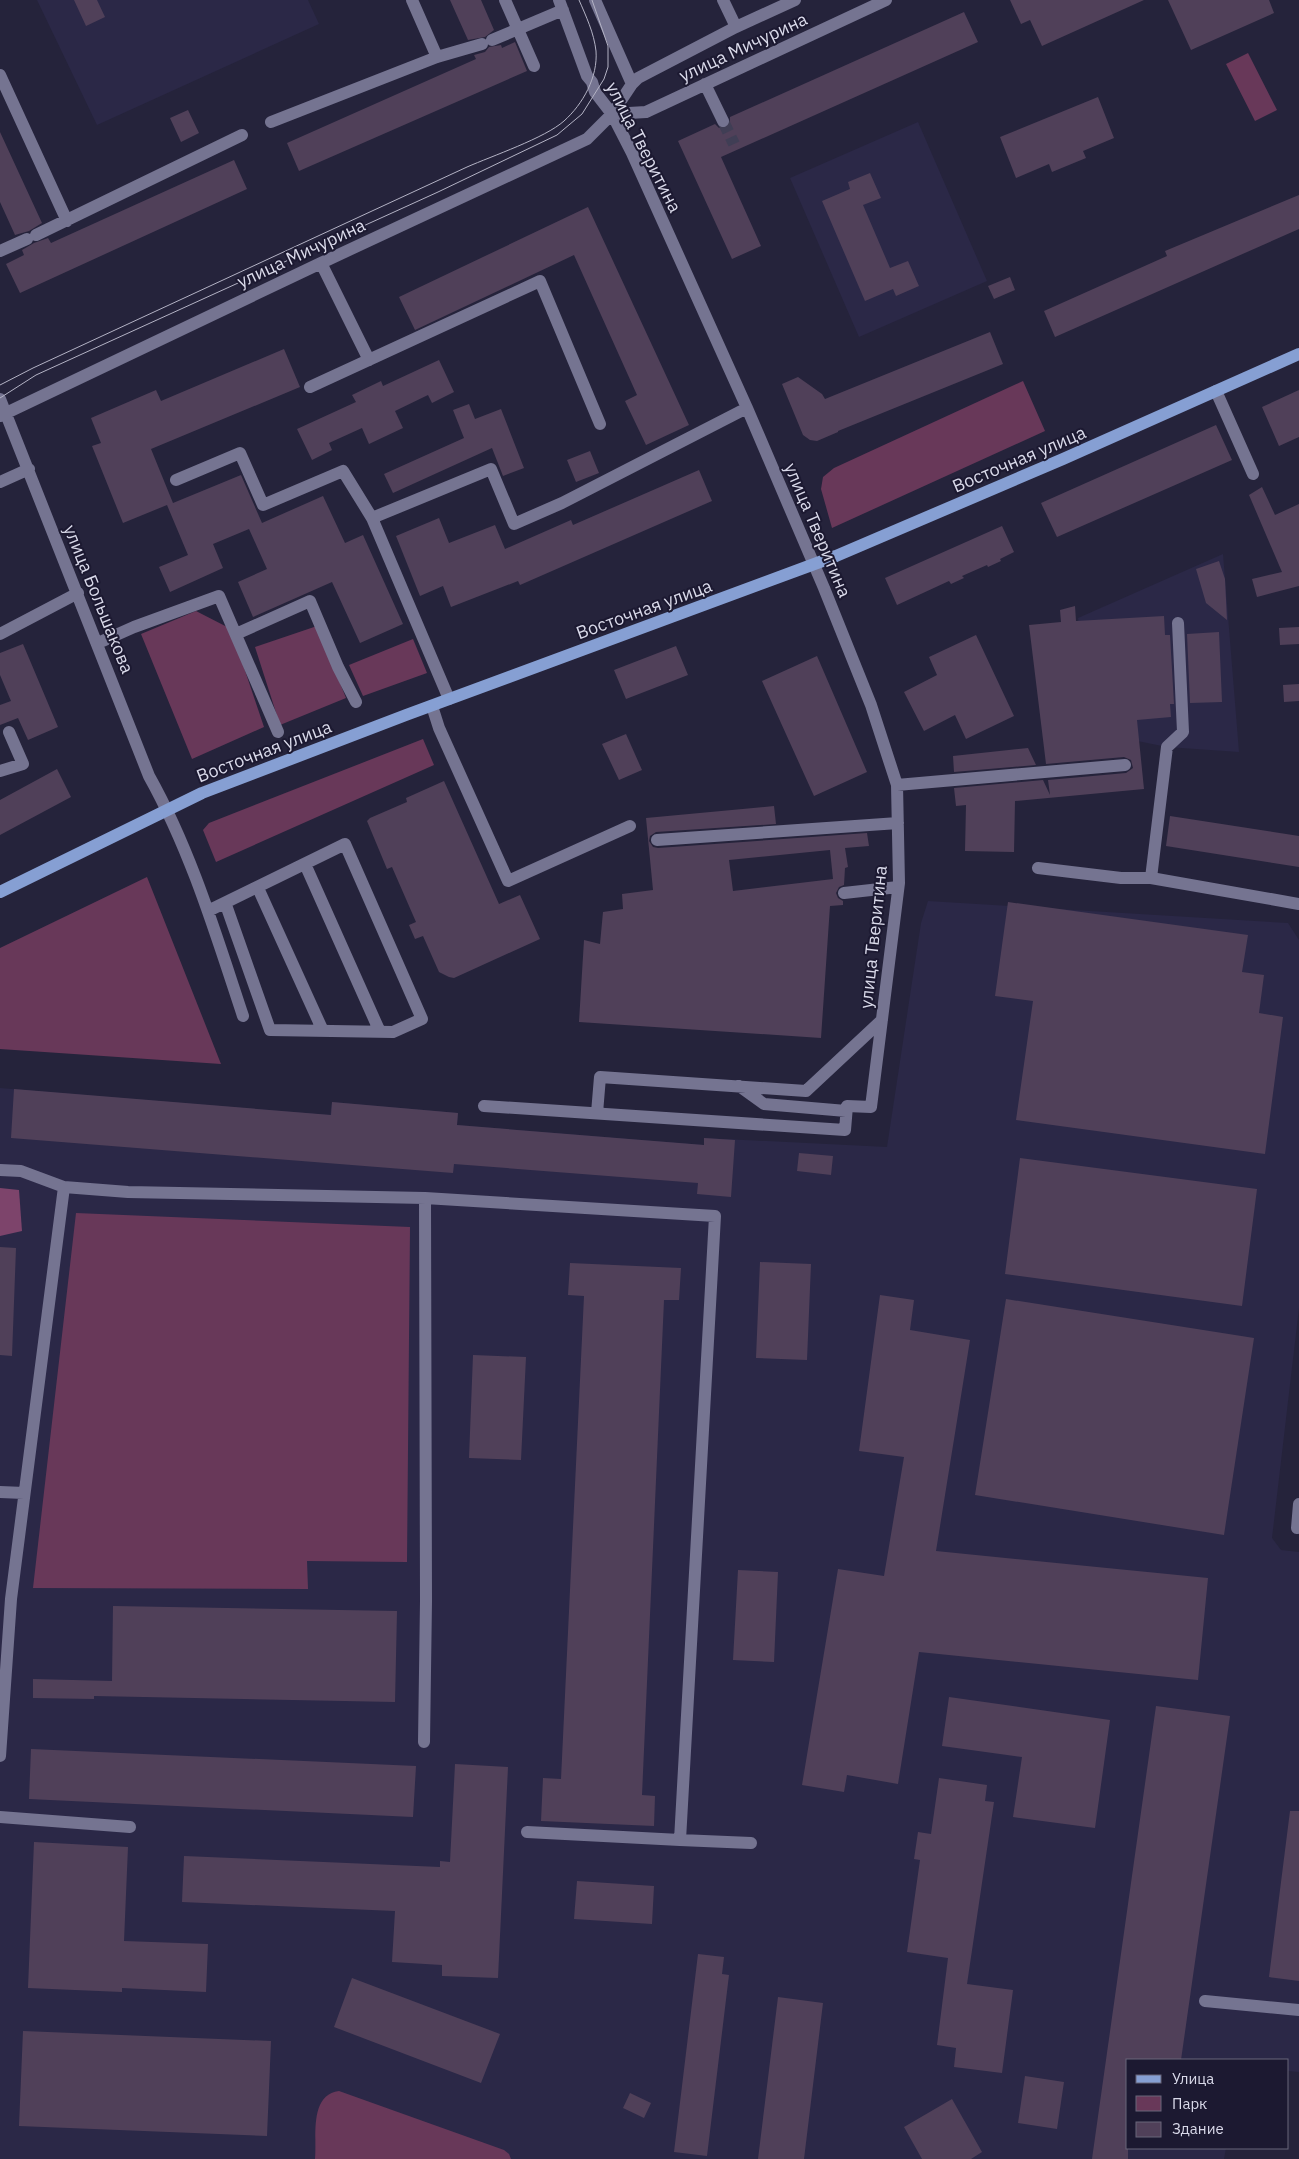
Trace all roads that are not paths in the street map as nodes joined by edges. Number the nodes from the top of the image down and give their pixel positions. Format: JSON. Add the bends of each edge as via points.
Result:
{"nodes":[{"id":1,"x":412,"y":0,"type":"edge"},
{"id":2,"x":504,"y":0,"type":"edge"},
{"id":3,"x":595,"y":0,"type":"edge"},
{"id":4,"x":722,"y":0,"type":"edge"},
{"id":5,"x":795,"y":0,"type":"edge"},
{"id":6,"x":886,"y":0,"type":"edge"},
{"id":7,"x":561,"y":5,"type":"edge"},
{"id":8,"x":736,"y":27,"type":"junction"},
{"id":9,"x":519,"y":30,"type":"junction"},
{"id":10,"x":437,"y":57,"type":"junction"},
{"id":11,"x":534,"y":66,"type":"dead end"},
{"id":12,"x":0,"y":75,"type":"edge"},
{"id":13,"x":632,"y":84,"type":"junction"},
{"id":14,"x":705,"y":84,"type":"junction"},
{"id":15,"x":612,"y":114,"type":"junction"},
{"id":16,"x":723,"y":121,"type":"tunnel mouth"},
{"id":17,"x":271,"y":122,"type":"dead end"},
{"id":18,"x":242,"y":135,"type":"dead end"},
{"id":19,"x":67,"y":221,"type":"junction"},
{"id":20,"x":0,"y":252,"type":"edge"},
{"id":21,"x":321,"y":263,"type":"junction"},
{"id":22,"x":1299,"y":354,"type":"edge"},
{"id":23,"x":368,"y":360,"type":"junction"},
{"id":24,"x":310,"y":387,"type":"dead end"},
{"id":25,"x":1216,"y":391,"type":"junction"},
{"id":26,"x":0,"y":399,"type":"edge"},
{"id":27,"x":748,"y":408,"type":"junction"},
{"id":28,"x":3,"y":414,"type":"edge"},
{"id":29,"x":600,"y":424,"type":"dead end"},
{"id":30,"x":29,"y":470,"type":"junction"},
{"id":31,"x":1253,"y":474,"type":"dead end"},
{"id":32,"x":176,"y":480,"type":"dead end"},
{"id":33,"x":0,"y":482,"type":"edge"},
{"id":34,"x":372,"y":518,"type":"junction"},
{"id":35,"x":813,"y":565,"type":"junction"},
{"id":36,"x":78,"y":594,"type":"junction"},
{"id":37,"x":1178,"y":624,"type":"dead end"},
{"id":38,"x":0,"y":634,"type":"edge"},
{"id":39,"x":236,"y":634,"type":"junction"},
{"id":40,"x":98,"y":643,"type":"junction"},
{"id":41,"x":449,"y":699,"type":"junction"},
{"id":42,"x":356,"y":702,"type":"dead end"},
{"id":43,"x":432,"y":706,"type":"junction"},
{"id":44,"x":9,"y":732,"type":"dead end"},
{"id":45,"x":278,"y":732,"type":"dead end"},
{"id":46,"x":1125,"y":764,"type":"dead end"},
{"id":47,"x":0,"y":771,"type":"edge"},
{"id":48,"x":897,"y":785,"type":"junction"},
{"id":49,"x":169,"y":810,"type":"junction"},
{"id":50,"x":898,"y":823,"type":"junction"},
{"id":51,"x":630,"y":826,"type":"dead end"},
{"id":52,"x":657,"y":840,"type":"dead end"},
{"id":53,"x":305,"y":864,"type":"junction"},
{"id":54,"x":1038,"y":868,"type":"dead end"},
{"id":55,"x":1151,"y":878,"type":"junction"},
{"id":56,"x":898,"y":887,"type":"junction"},
{"id":57,"x":258,"y":888,"type":"junction"},
{"id":58,"x":0,"y":892,"type":"edge"},
{"id":59,"x":844,"y":893,"type":"dead end"},
{"id":60,"x":226,"y":904,"type":"junction"},
{"id":61,"x":1299,"y":904,"type":"edge"},
{"id":62,"x":208,"y":911,"type":"junction"},
{"id":63,"x":243,"y":1016,"type":"dead end"},
{"id":64,"x":882,"y":1020,"type":"junction"},
{"id":65,"x":322,"y":1031,"type":"junction"},
{"id":66,"x":380,"y":1032,"type":"junction"},
{"id":67,"x":739,"y":1086,"type":"junction"},
{"id":68,"x":484,"y":1106,"type":"dead end"},
{"id":69,"x":846,"y":1110,"type":"junction"},
{"id":70,"x":597,"y":1113,"type":"junction"},
{"id":71,"x":0,"y":1170,"type":"edge"},
{"id":72,"x":64,"y":1187,"type":"junction"},
{"id":73,"x":425,"y":1198,"type":"junction"},
{"id":74,"x":0,"y":1492,"type":"edge"},
{"id":75,"x":24,"y":1493,"type":"junction"},
{"id":76,"x":1299,"y":1504,"type":"edge"},
{"id":77,"x":1297,"y":1528,"type":"dead end"},
{"id":78,"x":424,"y":1742,"type":"dead end"},
{"id":79,"x":0,"y":1756,"type":"edge"},
{"id":80,"x":0,"y":1817,"type":"edge"},
{"id":81,"x":130,"y":1827,"type":"dead end"},
{"id":82,"x":527,"y":1832,"type":"dead end"},
{"id":83,"x":680,"y":1840,"type":"junction"},
{"id":84,"x":751,"y":1843,"type":"dead end"},
{"id":85,"x":1205,"y":2001,"type":"dead end"},
{"id":86,"x":1299,"y":2010,"type":"edge"}],
"edges":[{"from":1,"to":10,"type":"street"},
{"from":2,"to":9,"type":"street"},
{"from":3,"to":13,"type":"street"},
{"from":4,"to":8,"type":"street"},
{"from":5,"to":8,"type":"street","name":"улица Мичурина"},
{"from":6,"to":14,"type":"street","name":"улица Мичурина"},
{"from":7,"to":9,"type":"street"},
{"from":7,"to":15,"type":"street","name":"улица Тверитина","via":[[587,76]]},
{"from":8,"to":13,"type":"street","name":"улица Мичурина"},
{"from":9,"to":10,"type":"street"},
{"from":9,"to":11,"type":"street"},
{"from":10,"to":17,"type":"street"},
{"from":12,"to":19,"type":"street"},
{"from":13,"to":15,"type":"street","name":"улица Мичурина"},
{"from":14,"to":15,"type":"street","name":"улица Мичурина","via":[[641,114]]},
{"from":14,"to":16,"type":"street"},
{"from":15,"to":21,"type":"street","name":"улица Мичурина","via":[[587,139]]},
{"from":15,"to":27,"type":"street","name":"улица Тверитина"},
{"from":18,"to":19,"type":"street"},
{"from":19,"to":20,"type":"street"},
{"from":21,"to":23,"type":"street"},
{"from":21,"to":28,"type":"street","name":"улица Мичурина"},
{"from":22,"to":25,"type":"main road","name":"Восточная улица"},
{"from":23,"to":24,"type":"street"},
{"from":23,"to":29,"type":"street","via":[[540,281]]},
{"from":25,"to":31,"type":"street"},
{"from":25,"to":35,"type":"main road","name":"Восточная улица"},
{"from":26,"to":28,"type":"street","name":"улица Большакова"},
{"from":27,"to":34,"type":"street","via":[[562,503],[514,524],[491,469]]},
{"from":27,"to":35,"type":"street","name":"улица Тверитина"},
{"from":28,"to":30,"type":"street","name":"улица Большакова"},
{"from":30,"to":33,"type":"street"},
{"from":30,"to":36,"type":"street","name":"улица Большакова"},
{"from":32,"to":34,"type":"street","via":[[240,453],[262,505],[343,471]]},
{"from":34,"to":41,"type":"street"},
{"from":35,"to":41,"type":"main road","name":"Восточная улица"},
{"from":35,"to":48,"type":"street","name":"улица Тверитина","via":[[871,705]]},
{"from":36,"to":38,"type":"street"},
{"from":36,"to":40,"type":"street","name":"улица Большакова"},
{"from":37,"to":55,"type":"street","via":[[1182,732],[1167,746]]},
{"from":39,"to":40,"type":"street","via":[[219,596]]},
{"from":39,"to":42,"type":"street","via":[[310,601]]},
{"from":39,"to":45,"type":"street"},
{"from":40,"to":49,"type":"street","name":"улица Большакова","via":[[149,776]]},
{"from":41,"to":43,"type":"main road","name":"Восточная улица"},
{"from":43,"to":49,"type":"main road","name":"Восточная улица","via":[[202,793]]},
{"from":43,"to":51,"type":"street","via":[[508,881]]},
{"from":44,"to":47,"type":"street","via":[[23,764]]},
{"from":46,"to":48,"type":"street"},
{"from":48,"to":50,"type":"street","name":"улица Тверитина"},
{"from":49,"to":58,"type":"main road","name":"Восточная улица"},
{"from":49,"to":62,"type":"street","name":"улица Большакова"},
{"from":50,"to":52,"type":"street"},
{"from":50,"to":56,"type":"street","name":"улица Тверитина"},
{"from":53,"to":57,"type":"street"},
{"from":53,"to":66,"type":"street"},
{"from":53,"to":66,"type":"street","via":[[344,844],[422,1019],[394,1032]]},
{"from":54,"to":55,"type":"street","via":[[1120,878]]},
{"from":55,"to":61,"type":"street"},
{"from":56,"to":59,"type":"street"},
{"from":56,"to":64,"type":"street","name":"улица Тверитина"},
{"from":57,"to":60,"type":"street"},
{"from":57,"to":65,"type":"street"},
{"from":60,"to":62,"type":"street"},
{"from":60,"to":65,"type":"street","via":[[270,1030]]},
{"from":62,"to":63,"type":"street","name":"улица Большакова"},
{"from":64,"to":67,"type":"street","via":[[806,1091]]},
{"from":64,"to":69,"type":"street","name":"улица Тверитина","via":[[870,1108],[847,1106]]},
{"from":65,"to":66,"type":"street"},
{"from":67,"to":69,"type":"street","via":[[764,1104]]},
{"from":67,"to":70,"type":"street","via":[[600,1077]]},
{"from":68,"to":70,"type":"street"},
{"from":69,"to":70,"type":"street","via":[[845,1130]]},
{"from":71,"to":72,"type":"street","via":[[21,1171]]},
{"from":72,"to":73,"type":"street","via":[[128,1192]]},
{"from":72,"to":75,"type":"street"},
{"from":73,"to":78,"type":"street"},
{"from":73,"to":83,"type":"street","via":[[715,1216]]},
{"from":74,"to":75,"type":"street"},
{"from":75,"to":79,"type":"street","via":[[10,1599]]},
{"from":76,"to":77,"type":"street"},
{"from":80,"to":81,"type":"street"},
{"from":82,"to":83,"type":"street"},
{"from":83,"to":84,"type":"street"},
{"from":85,"to":86,"type":"street"}]}
